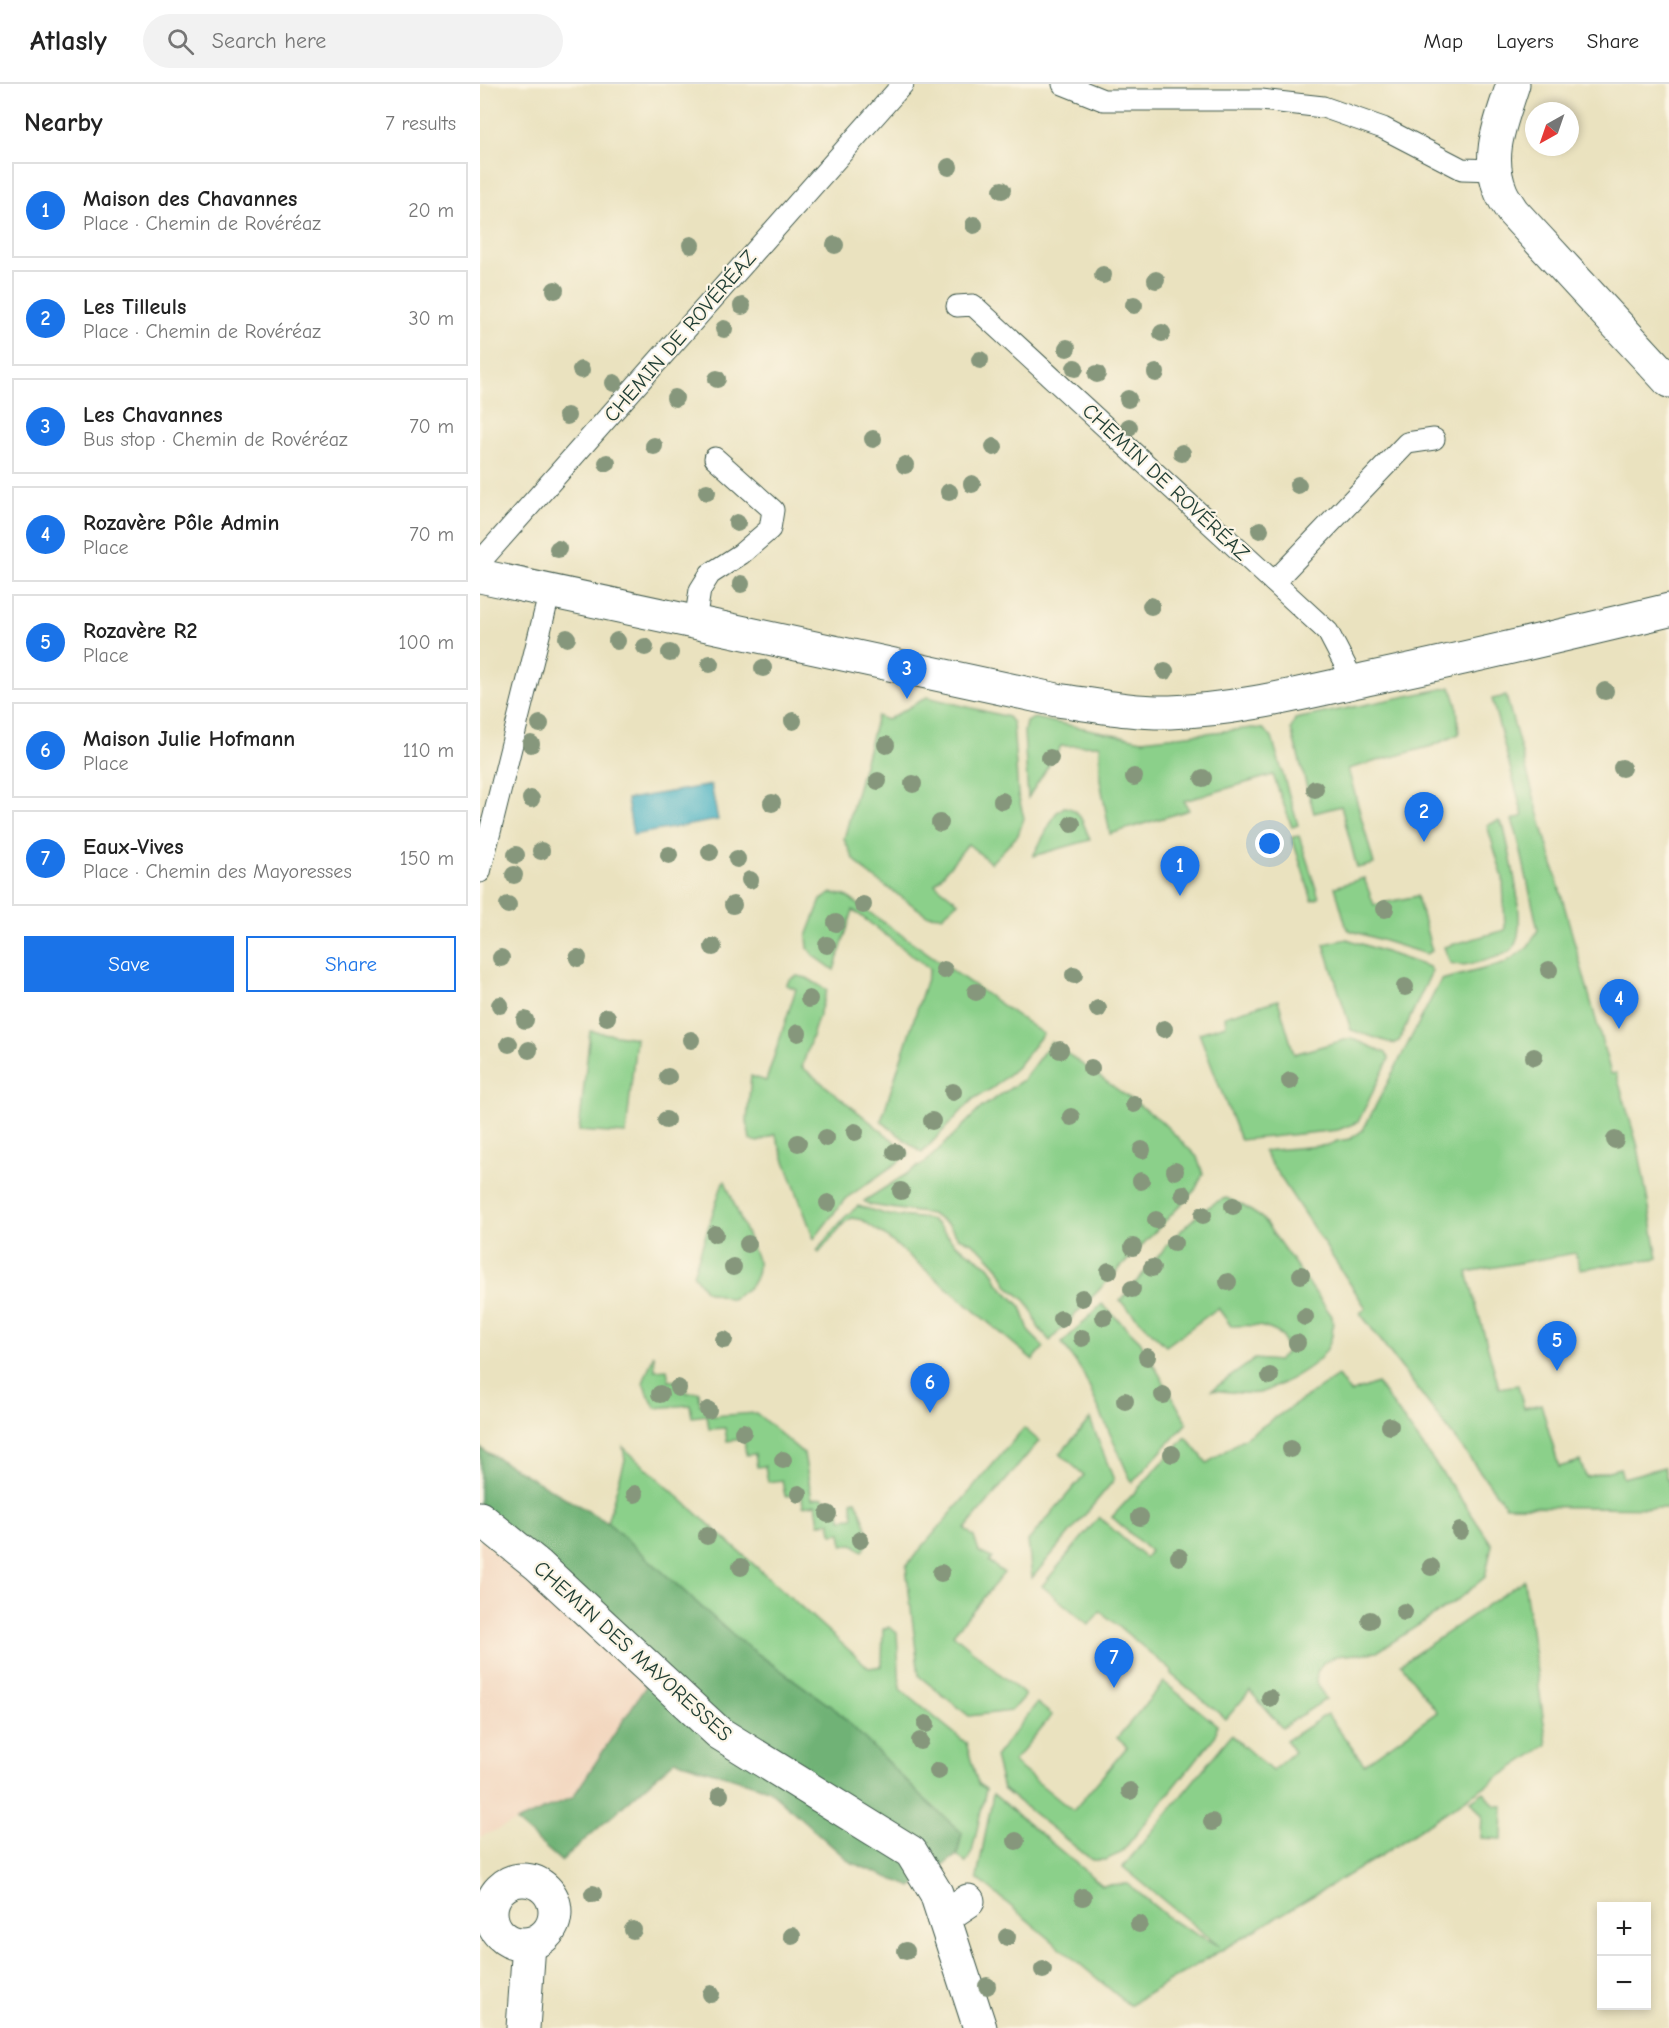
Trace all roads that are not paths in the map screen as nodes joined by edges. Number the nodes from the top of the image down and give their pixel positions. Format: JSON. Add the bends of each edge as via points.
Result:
{"nodes":[{"id":1,"x":903,"y":84,"type":"edge"},
{"id":2,"x":1063,"y":84,"type":"edge"},
{"id":3,"x":1513,"y":84,"type":"edge"},
{"id":4,"x":1495,"y":170,"type":"junction"},
{"id":5,"x":957,"y":306,"type":"dead end"},
{"id":6,"x":1669,"y":381,"type":"edge"},
{"id":7,"x":1434,"y":439,"type":"dead end"},
{"id":8,"x":716,"y":459,"type":"dead end"},
{"id":9,"x":480,"y":562,"type":"edge"},
{"id":10,"x":480,"y":576,"type":"edge"},
{"id":11,"x":1274,"y":582,"type":"junction"},
{"id":12,"x":550,"y":591,"type":"junction"},
{"id":13,"x":1669,"y":610,"type":"edge"},
{"id":14,"x":695,"y":622,"type":"junction"},
{"id":15,"x":1354,"y":682,"type":"junction"},
{"id":16,"x":480,"y":872,"type":"edge"},
{"id":17,"x":480,"y":1518,"type":"edge"},
{"id":18,"x":529,"y":1944,"type":"dead end"},
{"id":19,"x":523,"y":2028,"type":"edge"},
{"id":20,"x":980,"y":2028,"type":"edge"}],
"edges":[{"from":1,"to":9,"type":"lane","name":"CHEMIN DE ROVÉRÉAZ"},
{"from":2,"to":4,"type":"lane","via":[[1103,100],[1261,100],[1323,107],[1383,128],[1462,170]]},
{"from":3,"to":4,"type":"street","via":[[1493,148]]},
{"from":4,"to":6,"type":"street","via":[[1501,192],[1513,212]]},
{"from":5,"to":11,"type":"lane","name":"CHEMIN DE ROVÉRÉAZ","via":[[973,305]]},
{"from":7,"to":11,"type":"lane","via":[[1407,443]]},
{"from":8,"to":14,"type":"lane","via":[[773,510],[770,529],[710,574],[700,590]]},
{"from":10,"to":12,"type":"street"},
{"from":11,"to":15,"type":"lane","name":"CHEMIN DE ROVÉRÉAZ","via":[[1329,632]]},
{"from":12,"to":14,"type":"street"},
{"from":12,"to":16,"type":"lane"},
{"from":13,"to":15,"type":"street"},
{"from":14,"to":15,"type":"street","via":[[1109,708],[1168,712],[1205,709]]},
{"from":17,"to":20,"type":"street","name":"CHEMIN DES MAYORESSES","via":[[538,1565],[719,1732],[911,1851],[936,1893],[956,1909]]},
{"from":18,"to":19,"type":"street"}]}
